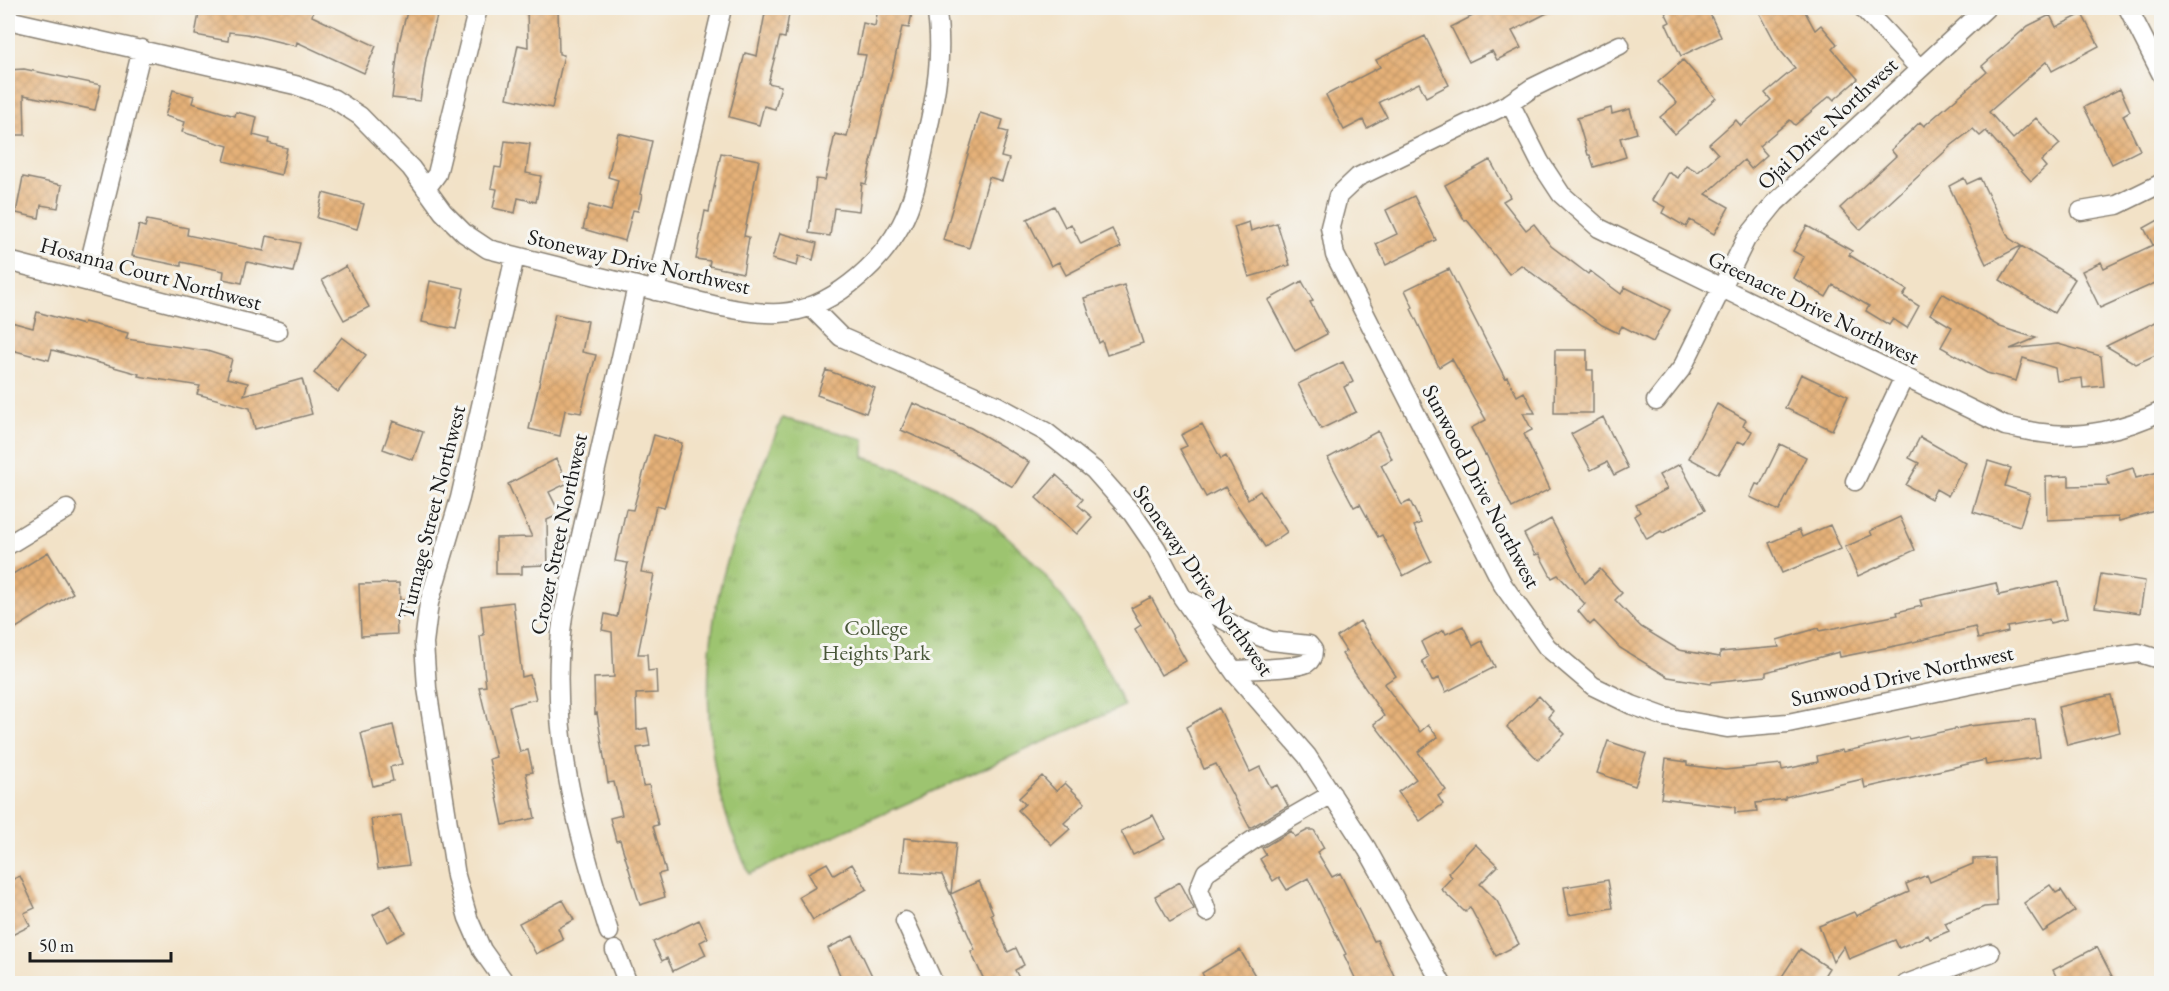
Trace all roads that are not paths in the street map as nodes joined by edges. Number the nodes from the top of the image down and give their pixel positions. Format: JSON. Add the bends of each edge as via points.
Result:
{"nodes":[{"id":1,"x":478,"y":8,"type":"edge"},
{"id":2,"x":723,"y":8,"type":"edge"},
{"id":3,"x":936,"y":8,"type":"edge"},
{"id":4,"x":1863,"y":8,"type":"edge"},
{"id":5,"x":1986,"y":8,"type":"edge"},
{"id":6,"x":2128,"y":8,"type":"edge"},
{"id":7,"x":8,"y":20,"type":"edge"},
{"id":8,"x":1620,"y":45,"type":"dead end"},
{"id":9,"x":142,"y":49,"type":"junction"},
{"id":10,"x":1920,"y":69,"type":"junction"},
{"id":11,"x":2162,"y":75,"type":"edge"},
{"id":12,"x":1510,"y":102,"type":"junction"},
{"id":13,"x":2162,"y":183,"type":"edge"},
{"id":14,"x":426,"y":189,"type":"junction"},
{"id":15,"x":2081,"y":211,"type":"dead end"},
{"id":16,"x":515,"y":256,"type":"junction"},
{"id":17,"x":12,"y":262,"type":"dead end"},
{"id":18,"x":84,"y":280,"type":"junction"},
{"id":19,"x":637,"y":286,"type":"junction"},
{"id":20,"x":1721,"y":289,"type":"junction"},
{"id":21,"x":655,"y":291,"type":"junction"},
{"id":22,"x":810,"y":306,"type":"junction"},
{"id":23,"x":278,"y":331,"type":"dead end"},
{"id":24,"x":1904,"y":377,"type":"junction"},
{"id":25,"x":1656,"y":401,"type":"dead end"},
{"id":26,"x":2162,"y":411,"type":"edge"},
{"id":27,"x":1855,"y":481,"type":"dead end"},
{"id":28,"x":67,"y":509,"type":"dead end"},
{"id":29,"x":8,"y":544,"type":"edge"},
{"id":30,"x":1182,"y":597,"type":"junction"},
{"id":31,"x":2162,"y":660,"type":"edge"},
{"id":32,"x":1233,"y":670,"type":"junction"},
{"id":33,"x":1332,"y":794,"type":"junction"},
{"id":34,"x":1207,"y":912,"type":"dead end"},
{"id":35,"x":905,"y":921,"type":"dead end"},
{"id":36,"x":609,"y":932,"type":"dead end"},
{"id":37,"x":615,"y":950,"type":"dead end"},
{"id":38,"x":1990,"y":953,"type":"dead end"},
{"id":39,"x":506,"y":984,"type":"edge"},
{"id":40,"x":628,"y":984,"type":"edge"},
{"id":41,"x":934,"y":984,"type":"edge"},
{"id":42,"x":1442,"y":984,"type":"edge"},
{"id":43,"x":1906,"y":984,"type":"edge"}],
"edges":[{"from":1,"to":14,"type":"street","via":[[437,174]]},
{"from":2,"to":21,"type":"street"},
{"from":3,"to":22,"type":"street","via":[[940,48],[934,105],[915,189],[901,224],[870,267]]},
{"from":4,"to":10,"type":"street"},
{"from":5,"to":10,"type":"street","name":"Ojai Drive Northwest"},
{"from":6,"to":11,"type":"street"},
{"from":7,"to":9,"type":"street","name":"Stoneway Drive Northwest"},
{"from":8,"to":12,"type":"street","name":"Sunwood Drive Northwest"},
{"from":9,"to":14,"type":"street","name":"Stoneway Drive Northwest","via":[[295,85],[334,99],[360,116],[389,144]]},
{"from":9,"to":18,"type":"street"},
{"from":10,"to":20,"type":"street","name":"Ojai Drive Northwest","via":[[1775,202],[1746,239]]},
{"from":12,"to":20,"type":"street","name":"Greenacre Drive Northwest","via":[[1540,162],[1568,201],[1599,228]]},
{"from":12,"to":31,"type":"street","name":"Sunwood Drive Northwest","via":[[1358,177],[1338,196],[1330,227],[1335,255],[1503,585],[1547,647],[1593,686],[1632,705],[1665,717],[1727,728],[1788,723],[2139,652]]},
{"from":13,"to":15,"type":"street","via":[[2117,206]]},
{"from":14,"to":16,"type":"street","name":"Stoneway Drive Northwest","via":[[464,233],[488,249]]},
{"from":16,"to":19,"type":"street","name":"Stoneway Drive Northwest"},
{"from":16,"to":39,"type":"street","name":"Turnage Street Northwest","via":[[460,498],[429,603],[424,644],[427,688],[456,876],[482,950]]},
{"from":17,"to":18,"type":"street","name":"Hosanna Court Northwest"},
{"from":18,"to":23,"type":"street","name":"Hosanna Court Northwest"},
{"from":19,"to":21,"type":"street","name":"Stoneway Drive Northwest"},
{"from":19,"to":36,"type":"street","name":"Crozer Street Northwest","via":[[559,642],[562,742],[570,795]]},
{"from":20,"to":24,"type":"street","name":"Greenacre Drive Northwest"},
{"from":20,"to":25,"type":"street","name":"Ojai Drive Northwest","via":[[1682,368]]},
{"from":21,"to":22,"type":"street","name":"Stoneway Drive Northwest","via":[[749,313],[782,313]]},
{"from":22,"to":30,"type":"street","name":"Stoneway Drive Northwest","via":[[841,337],[996,405],[1046,432],[1094,470],[1132,513]]},
{"from":24,"to":26,"type":"street","name":"Greenacre Drive Northwest","via":[[2005,426],[2043,434],[2118,428]]},
{"from":24,"to":27,"type":"street"},
{"from":28,"to":29,"type":"street"},
{"from":30,"to":32,"type":"street","name":"Stoneway Drive Northwest"},
{"from":30,"to":32,"type":"street","via":[[1271,641],[1309,645],[1313,650],[1307,663]]},
{"from":32,"to":33,"type":"street","name":"Stoneway Drive Northwest","via":[[1307,756]]},
{"from":33,"to":34,"type":"street","via":[[1206,872],[1199,889]]},
{"from":33,"to":42,"type":"street","name":"Stoneway Drive Northwest","via":[[1400,905]]},
{"from":35,"to":41,"type":"street"},
{"from":37,"to":40,"type":"street"},
{"from":38,"to":43,"type":"street"}]}
